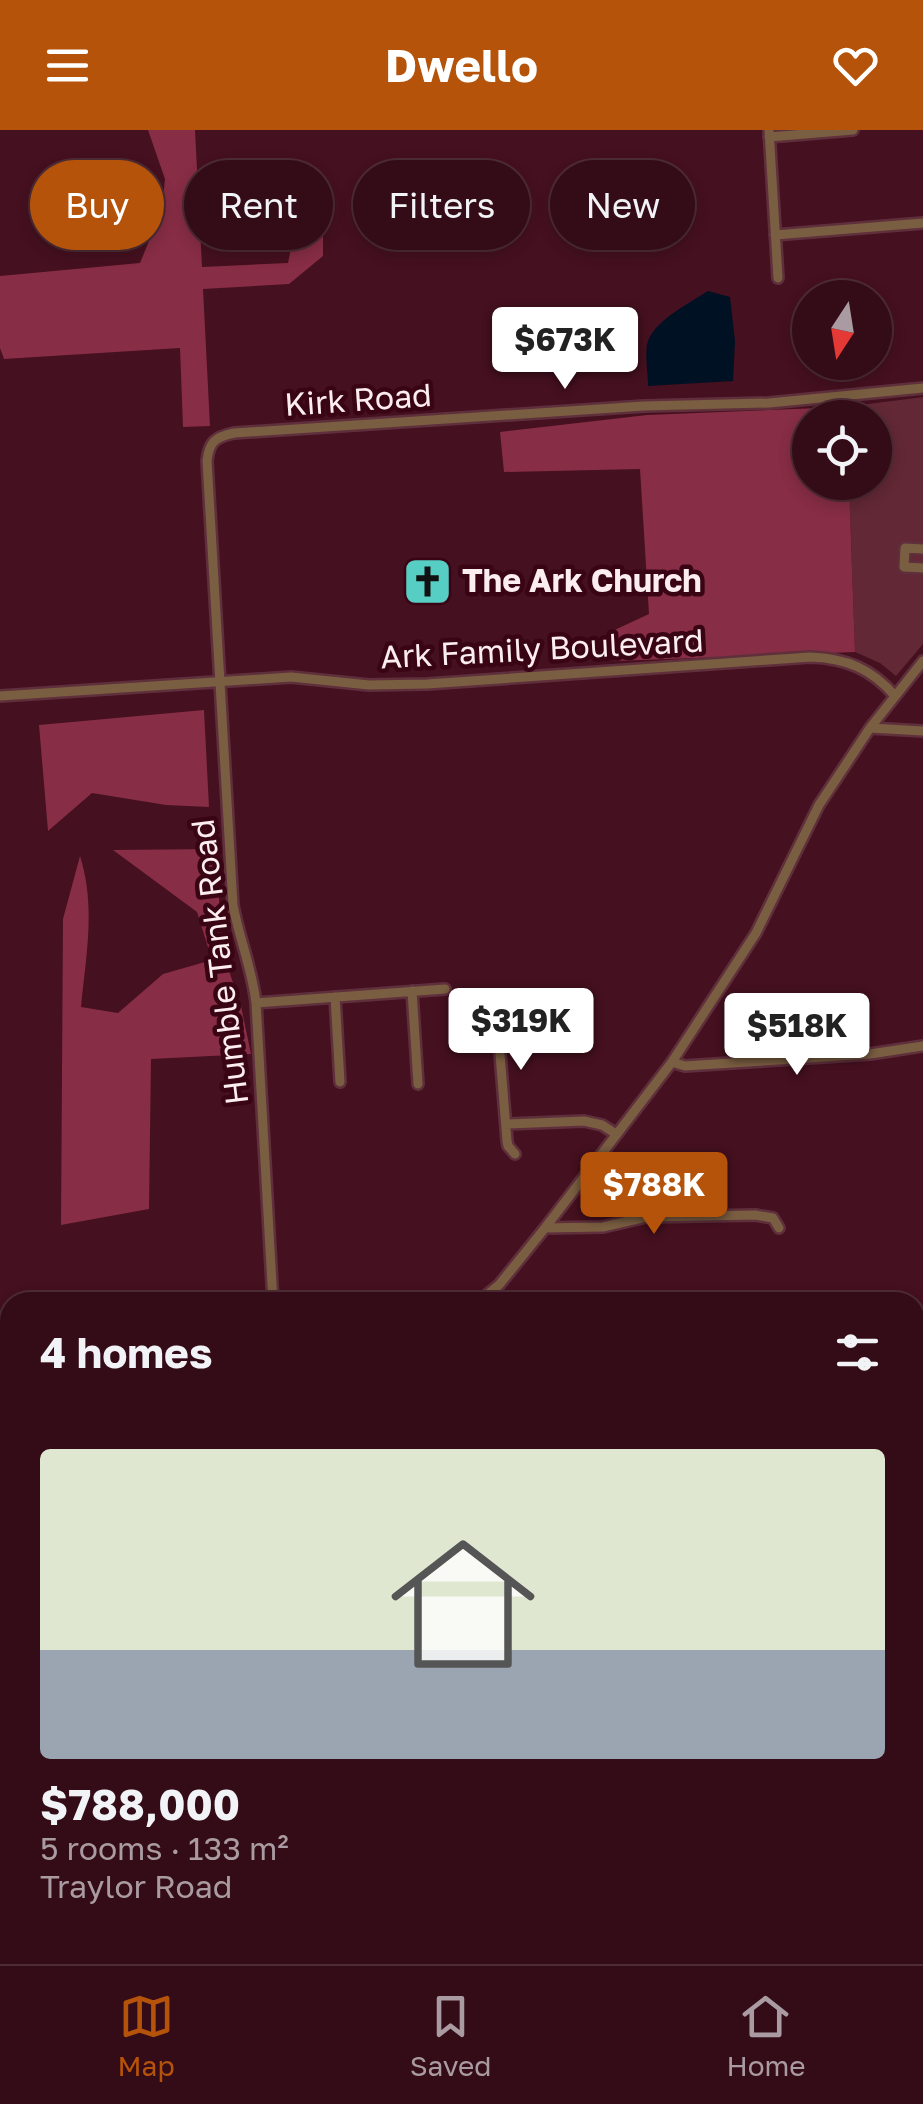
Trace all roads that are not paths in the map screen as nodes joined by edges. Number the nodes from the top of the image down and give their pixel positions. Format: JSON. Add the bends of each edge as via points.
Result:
{"nodes":[{"id":1,"x":852,"y":130,"type":"edge"},
{"id":2,"x":769,"y":134,"type":"edge"},
{"id":3,"x":923,"y":223,"type":"edge"},
{"id":4,"x":775,"y":235,"type":"junction"},
{"id":5,"x":778,"y":278,"type":"dead end"},
{"id":6,"x":923,"y":388,"type":"edge"},
{"id":7,"x":216,"y":438,"type":"joint"},
{"id":8,"x":923,"y":549,"type":"edge"},
{"id":9,"x":923,"y":568,"type":"edge"},
{"id":10,"x":923,"y":661,"type":"edge"},
{"id":11,"x":220,"y":681,"type":"junction"},
{"id":12,"x":0,"y":696,"type":"edge"},
{"id":13,"x":895,"y":696,"type":"junction"},
{"id":14,"x":870,"y":728,"type":"junction"},
{"id":15,"x":923,"y":731,"type":"edge"},
{"id":16,"x":445,"y":989,"type":"dead end"},
{"id":17,"x":412,"y":991,"type":"junction"},
{"id":18,"x":504,"y":996,"type":"dead end"},
{"id":19,"x":335,"y":997,"type":"junction"},
{"id":20,"x":256,"y":1002,"type":"junction"},
{"id":21,"x":923,"y":1046,"type":"edge"},
{"id":22,"x":672,"y":1062,"type":"junction"},
{"id":23,"x":340,"y":1082,"type":"dead end"},
{"id":24,"x":418,"y":1084,"type":"dead end"},
{"id":25,"x":506,"y":1124,"type":"junction"},
{"id":26,"x":616,"y":1134,"type":"junction"},
{"id":27,"x":515,"y":1154,"type":"dead end"},
{"id":28,"x":545,"y":1228,"type":"junction"},
{"id":29,"x":780,"y":1228,"type":"dead end"},
{"id":30,"x":271,"y":1292,"type":"edge"},
{"id":31,"x":489,"y":1292,"type":"edge"}],
"edges":[{"from":1,"to":2,"type":"street"},
{"from":2,"to":4,"type":"street"},
{"from":3,"to":4,"type":"street"},
{"from":4,"to":5,"type":"street"},
{"from":6,"to":7,"type":"street","name":"Kirk Road"},
{"from":7,"to":11,"type":"street","name":"Humble Tank Road","via":[[207,461]]},
{"from":8,"to":9,"type":"street","via":[[905,548],[904,567]]},
{"from":10,"to":13,"type":"street"},
{"from":11,"to":12,"type":"street","name":"Ark Family Boulevard"},
{"from":11,"to":13,"type":"street","name":"Ark Family Boulevard","via":[[291,676],[400,685],[810,657],[861,667]]},
{"from":11,"to":20,"type":"street","name":"Humble Tank Road","via":[[233,904]]},
{"from":13,"to":14,"type":"street"},
{"from":14,"to":15,"type":"street"},
{"from":14,"to":22,"type":"street","via":[[818,805],[756,933]]},
{"from":16,"to":17,"type":"street"},
{"from":17,"to":19,"type":"street"},
{"from":17,"to":24,"type":"street"},
{"from":18,"to":25,"type":"street","via":[[497,1017]]},
{"from":19,"to":20,"type":"street"},
{"from":19,"to":23,"type":"street"},
{"from":20,"to":30,"type":"street","name":"Humble Tank Road"},
{"from":21,"to":22,"type":"street"},
{"from":22,"to":26,"type":"street"},
{"from":25,"to":26,"type":"street","via":[[584,1121]]},
{"from":25,"to":27,"type":"street"},
{"from":26,"to":28,"type":"street"},
{"from":28,"to":29,"type":"street","via":[[755,1215],[772,1218]]},
{"from":28,"to":31,"type":"street"}]}
